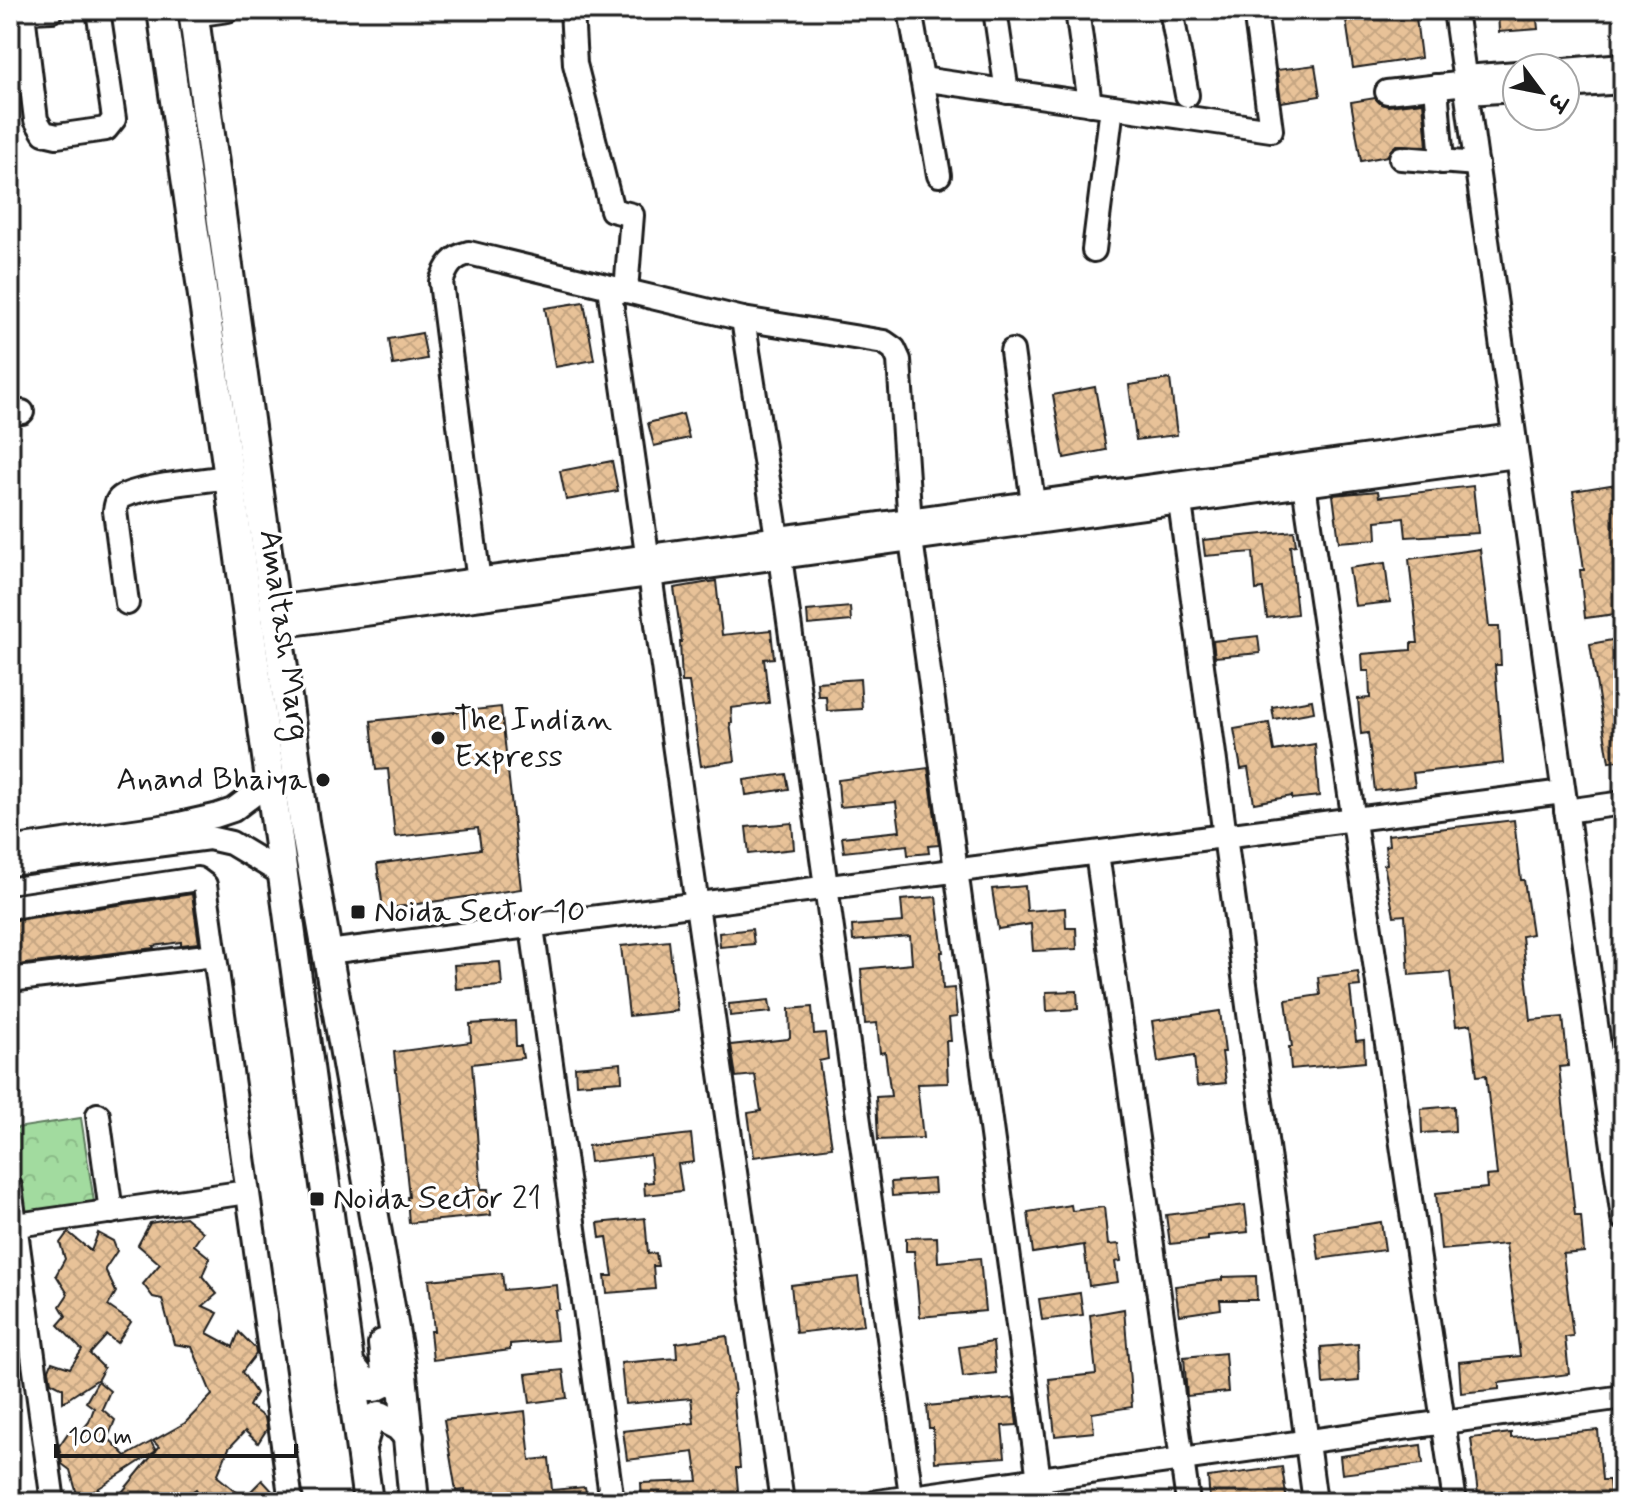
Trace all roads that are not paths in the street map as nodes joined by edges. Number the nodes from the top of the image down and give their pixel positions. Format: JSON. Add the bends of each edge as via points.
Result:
{"nodes":[{"id":1,"x":52,"y":10,"type":"edge"},
{"id":2,"x":98,"y":10,"type":"edge"},
{"id":3,"x":162,"y":10,"type":"edge"},
{"id":4,"x":228,"y":10,"type":"edge"},
{"id":5,"x":572,"y":10,"type":"edge"},
{"id":6,"x":910,"y":10,"type":"edge"},
{"id":7,"x":995,"y":10,"type":"edge"},
{"id":8,"x":1077,"y":10,"type":"edge"},
{"id":9,"x":1171,"y":10,"type":"edge"},
{"id":10,"x":1255,"y":10,"type":"edge"},
{"id":11,"x":1455,"y":10,"type":"edge"},
{"id":12,"x":194,"y":12,"type":"edge"},
{"id":13,"x":17,"y":18,"type":"edge"},
{"id":14,"x":1623,"y":65,"type":"edge"},
{"id":15,"x":1581,"y":69,"type":"edge"},
{"id":16,"x":1501,"y":76,"type":"edge"},
{"id":17,"x":922,"y":79,"type":"junction"},
{"id":18,"x":1623,"y":82,"type":"edge"},
{"id":19,"x":1466,"y":84,"type":"junction"},
{"id":20,"x":1581,"y":85,"type":"edge"},
{"id":21,"x":1436,"y":86,"type":"junction"},
{"id":22,"x":1501,"y":88,"type":"edge"},
{"id":23,"x":1007,"y":92,"type":"junction"},
{"id":24,"x":1387,"y":92,"type":"dead end"},
{"id":25,"x":1187,"y":95,"type":"dead end"},
{"id":26,"x":1101,"y":106,"type":"junction"},
{"id":27,"x":1401,"y":158,"type":"dead end"},
{"id":28,"x":1442,"y":162,"type":"junction"},
{"id":29,"x":1477,"y":164,"type":"junction"},
{"id":30,"x":939,"y":175,"type":"dead end"},
{"id":31,"x":1094,"y":250,"type":"dead end"},
{"id":32,"x":617,"y":289,"type":"junction"},
{"id":33,"x":743,"y":319,"type":"junction"},
{"id":34,"x":1012,"y":351,"type":"dead end"},
{"id":35,"x":1515,"y":446,"type":"junction"},
{"id":36,"x":1303,"y":475,"type":"junction"},
{"id":37,"x":229,"y":477,"type":"junction"},
{"id":38,"x":1179,"y":493,"type":"junction"},
{"id":39,"x":1034,"y":512,"type":"junction"},
{"id":40,"x":910,"y":530,"type":"junction"},
{"id":41,"x":779,"y":548,"type":"junction"},
{"id":42,"x":647,"y":566,"type":"junction"},
{"id":43,"x":480,"y":589,"type":"junction"},
{"id":44,"x":127,"y":603,"type":"dead end"},
{"id":45,"x":276,"y":617,"type":"junction"},
{"id":46,"x":270,"y":782,"type":"junction"},
{"id":47,"x":1565,"y":802,"type":"junction"},
{"id":48,"x":1623,"y":803,"type":"edge"},
{"id":49,"x":225,"y":813,"type":"junction"},
{"id":50,"x":1354,"y":820,"type":"junction"},
{"id":51,"x":1225,"y":836,"type":"junction"},
{"id":52,"x":226,"y":841,"type":"junction"},
{"id":53,"x":74,"y":847,"type":"junction"},
{"id":54,"x":10,"y":849,"type":"edge"},
{"id":55,"x":1097,"y":853,"type":"junction"},
{"id":56,"x":10,"y":864,"type":"edge"},
{"id":57,"x":956,"y":871,"type":"junction"},
{"id":58,"x":281,"y":873,"type":"junction"},
{"id":59,"x":826,"y":888,"type":"junction"},
{"id":60,"x":696,"y":905,"type":"junction"},
{"id":61,"x":10,"y":907,"type":"edge"},
{"id":62,"x":532,"y":927,"type":"junction"},
{"id":63,"x":328,"y":952,"type":"junction"},
{"id":64,"x":214,"y":955,"type":"junction"},
{"id":65,"x":10,"y":980,"type":"edge"},
{"id":66,"x":98,"y":1115,"type":"dead end"},
{"id":67,"x":10,"y":1187,"type":"edge"},
{"id":68,"x":247,"y":1192,"type":"junction"},
{"id":69,"x":111,"y":1212,"type":"junction"},
{"id":70,"x":1623,"y":1218,"type":"edge"},
{"id":71,"x":13,"y":1226,"type":"edge"},
{"id":72,"x":393,"y":1326,"type":"junction"},
{"id":73,"x":349,"y":1364,"type":"junction"},
{"id":74,"x":1623,"y":1397,"type":"edge"},
{"id":75,"x":1443,"y":1422,"type":"junction"},
{"id":76,"x":409,"y":1437,"type":"junction"},
{"id":77,"x":1307,"y":1441,"type":"junction"},
{"id":78,"x":361,"y":1447,"type":"junction"},
{"id":79,"x":1182,"y":1459,"type":"junction"},
{"id":80,"x":1039,"y":1479,"type":"junction"},
{"id":81,"x":911,"y":1500,"type":"edge"},
{"id":82,"x":53,"y":1502,"type":"edge"},
{"id":83,"x":291,"y":1502,"type":"edge"},
{"id":84,"x":368,"y":1502,"type":"edge"},
{"id":85,"x":414,"y":1502,"type":"edge"},
{"id":86,"x":612,"y":1502,"type":"edge"},
{"id":87,"x":782,"y":1502,"type":"edge"},
{"id":88,"x":877,"y":1502,"type":"edge"},
{"id":89,"x":1042,"y":1502,"type":"edge"},
{"id":90,"x":1188,"y":1502,"type":"edge"},
{"id":91,"x":1315,"y":1502,"type":"edge"},
{"id":92,"x":1455,"y":1502,"type":"edge"}],
"edges":[{"from":1,"to":13,"type":"street"},
{"from":2,"to":13,"type":"street","via":[[112,124],[57,136],[44,133],[36,120]]},
{"from":3,"to":37,"type":"main road","name":"Amaltash Marg"},
{"from":4,"to":12,"type":"street"},
{"from":5,"to":32,"type":"street","via":[[575,64],[612,210],[632,215]]},
{"from":6,"to":17,"type":"street"},
{"from":7,"to":23,"type":"street"},
{"from":8,"to":26,"type":"street"},
{"from":9,"to":25,"type":"street"},
{"from":10,"to":26,"type":"street","via":[[1271,130]]},
{"from":11,"to":19,"type":"street"},
{"from":12,"to":45,"type":"main road","name":"Amaltash Marg"},
{"from":14,"to":15,"type":"street"},
{"from":16,"to":19,"type":"street"},
{"from":17,"to":23,"type":"street"},
{"from":17,"to":30,"type":"street"},
{"from":18,"to":20,"type":"street"},
{"from":19,"to":21,"type":"street"},
{"from":19,"to":22,"type":"street"},
{"from":19,"to":29,"type":"street"},
{"from":21,"to":24,"type":"street"},
{"from":21,"to":28,"type":"street"},
{"from":23,"to":26,"type":"street"},
{"from":26,"to":31,"type":"street"},
{"from":27,"to":28,"type":"street"},
{"from":28,"to":29,"type":"street"},
{"from":29,"to":35,"type":"street"},
{"from":32,"to":33,"type":"street"},
{"from":32,"to":42,"type":"street"},
{"from":32,"to":43,"type":"street","via":[[469,253],[456,256],[446,268],[441,282]]},
{"from":33,"to":40,"type":"street","via":[[884,342],[894,349],[899,360]]},
{"from":33,"to":41,"type":"street"},
{"from":34,"to":39,"type":"street"},
{"from":35,"to":36,"type":"street"},
{"from":35,"to":47,"type":"street"},
{"from":36,"to":38,"type":"street"},
{"from":36,"to":50,"type":"street"},
{"from":37,"to":44,"type":"street","via":[[149,490],[116,502]]},
{"from":37,"to":46,"type":"main road","name":"Amaltash Marg"},
{"from":38,"to":39,"type":"street"},
{"from":38,"to":51,"type":"street"},
{"from":39,"to":40,"type":"street"},
{"from":40,"to":41,"type":"street"},
{"from":40,"to":57,"type":"street"},
{"from":41,"to":42,"type":"street"},
{"from":41,"to":59,"type":"street"},
{"from":42,"to":43,"type":"street"},
{"from":42,"to":60,"type":"street"},
{"from":43,"to":45,"type":"street"},
{"from":45,"to":63,"type":"main road","name":"Amaltash Marg"},
{"from":46,"to":49,"type":"street"},
{"from":46,"to":58,"type":"main road","name":"Amaltash Marg"},
{"from":47,"to":48,"type":"street"},
{"from":47,"to":50,"type":"street"},
{"from":47,"to":70,"type":"street"},
{"from":49,"to":52,"type":"street","via":[[216,830]]},
{"from":49,"to":53,"type":"street"},
{"from":50,"to":51,"type":"street"},
{"from":50,"to":75,"type":"street"},
{"from":51,"to":55,"type":"street"},
{"from":51,"to":77,"type":"street"},
{"from":52,"to":53,"type":"street"},
{"from":52,"to":58,"type":"street"},
{"from":53,"to":54,"type":"street"},
{"from":53,"to":56,"type":"street"},
{"from":55,"to":57,"type":"street"},
{"from":55,"to":79,"type":"street"},
{"from":57,"to":59,"type":"street"},
{"from":57,"to":80,"type":"street"},
{"from":58,"to":73,"type":"main road","name":"Amaltash Marg","via":[[316,1183]]},
{"from":59,"to":60,"type":"street"},
{"from":59,"to":81,"type":"street"},
{"from":60,"to":62,"type":"street"},
{"from":60,"to":87,"type":"street"},
{"from":61,"to":64,"type":"street","via":[[197,879],[205,885]]},
{"from":62,"to":63,"type":"street"},
{"from":62,"to":86,"type":"street"},
{"from":63,"to":72,"type":"main road","name":"Amaltash Marg"},
{"from":64,"to":65,"type":"street"},
{"from":64,"to":68,"type":"street"},
{"from":66,"to":69,"type":"street"},
{"from":67,"to":71,"type":"street"},
{"from":68,"to":69,"type":"street"},
{"from":68,"to":83,"type":"street"},
{"from":69,"to":71,"type":"street"},
{"from":71,"to":82,"type":"street"},
{"from":72,"to":73,"type":"main road","name":"Amaltash Marg","via":[[383,1343],[383,1383],[368,1387]]},
{"from":72,"to":76,"type":"main road","name":"Amaltash Marg"},
{"from":73,"to":78,"type":"main road","name":"Amaltash Marg"},
{"from":74,"to":75,"type":"street"},
{"from":75,"to":77,"type":"street"},
{"from":75,"to":92,"type":"street"},
{"from":76,"to":78,"type":"main road","via":[[380,1416],[369,1421]]},
{"from":76,"to":85,"type":"main road","name":"Amaltash Marg"},
{"from":77,"to":79,"type":"street"},
{"from":77,"to":91,"type":"street"},
{"from":78,"to":84,"type":"main road","name":"Amaltash Marg"},
{"from":79,"to":80,"type":"street"},
{"from":79,"to":90,"type":"street"},
{"from":80,"to":81,"type":"street"},
{"from":80,"to":89,"type":"street"},
{"from":81,"to":88,"type":"street"}]}
